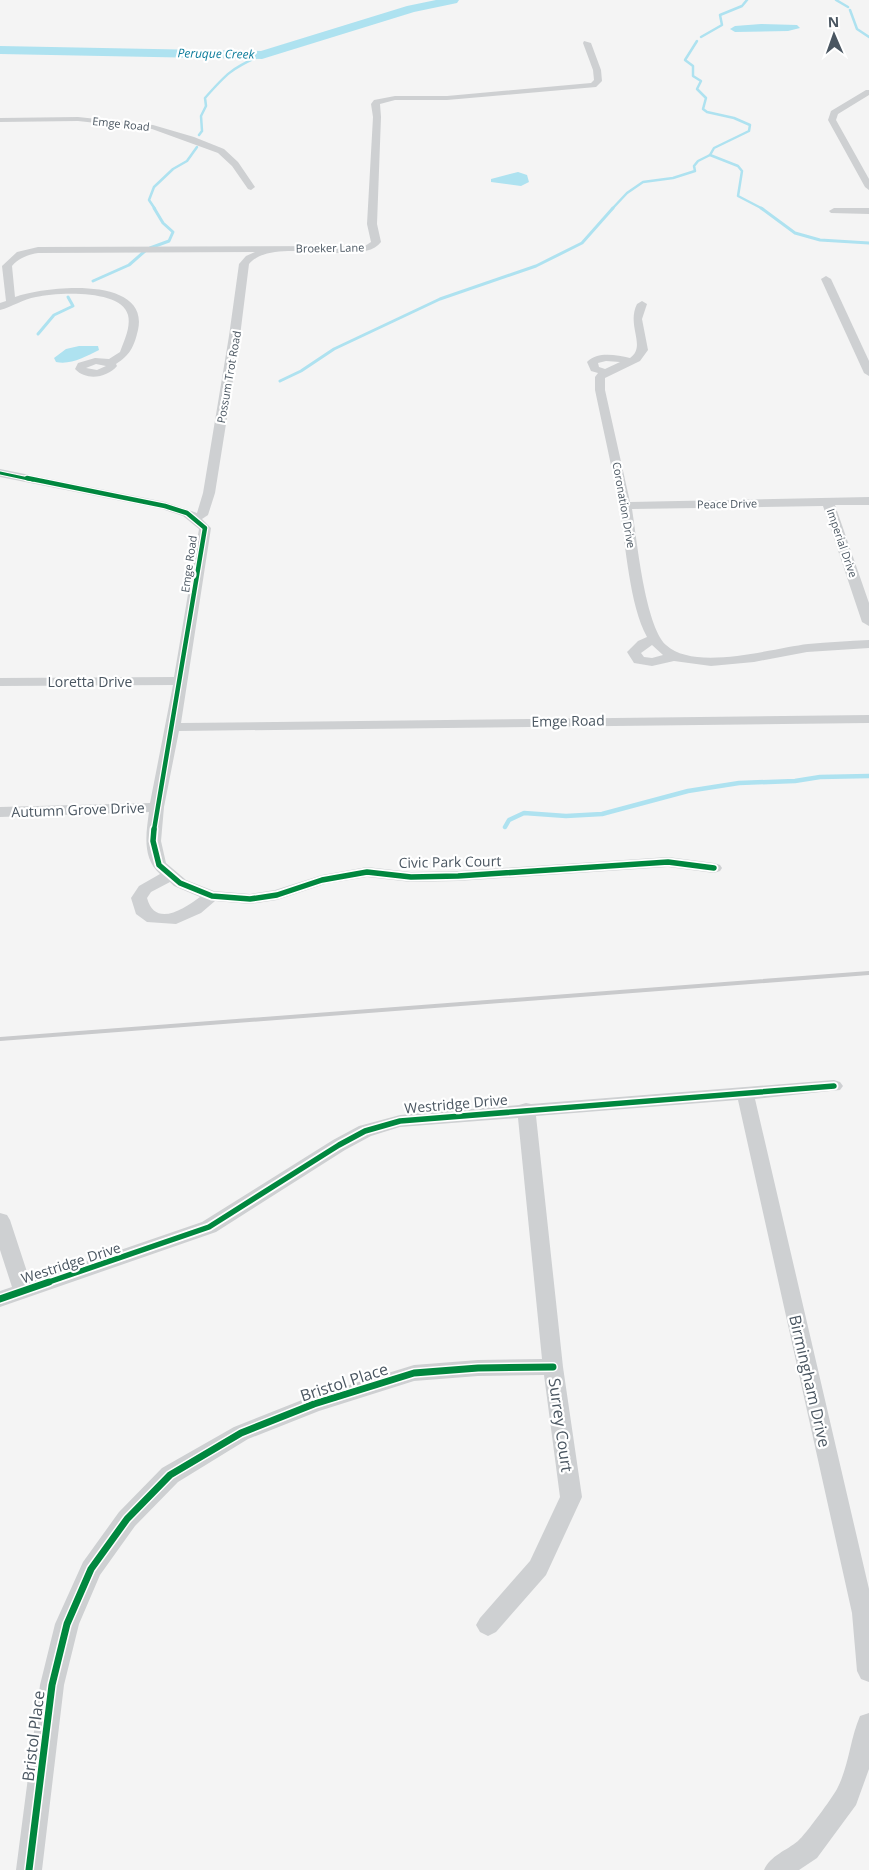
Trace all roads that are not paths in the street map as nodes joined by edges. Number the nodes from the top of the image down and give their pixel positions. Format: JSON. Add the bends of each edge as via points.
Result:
{"nodes":[{"id":1,"x":587,"y":43,"type":"dead end"},
{"id":2,"x":869,"y":92,"type":"edge"},
{"id":3,"x":855,"y":100,"type":"junction"},
{"id":4,"x":869,"y":103,"type":"edge"},
{"id":5,"x":0,"y":120,"type":"edge"},
{"id":6,"x":251,"y":187,"type":"dead end"},
{"id":7,"x":869,"y":187,"type":"edge"},
{"id":8,"x":834,"y":211,"type":"dead end"},
{"id":9,"x":869,"y":211,"type":"edge"},
{"id":10,"x":273,"y":249,"type":"junction"},
{"id":11,"x":826,"y":279,"type":"dead end"},
{"id":12,"x":11,"y":302,"type":"junction"},
{"id":13,"x":642,"y":304,"type":"dead end"},
{"id":14,"x":0,"y":307,"type":"edge"},
{"id":15,"x":109,"y":363,"type":"dead end"},
{"id":16,"x":869,"y":373,"type":"edge"},
{"id":17,"x":0,"y":473,"type":"edge"},
{"id":18,"x":869,"y":501,"type":"edge"},
{"id":19,"x":828,"y":502,"type":"junction"},
{"id":20,"x":625,"y":506,"type":"junction"},
{"id":21,"x":195,"y":518,"type":"junction"},
{"id":22,"x":869,"y":622,"type":"edge"},
{"id":23,"x":655,"y":638,"type":"junction"},
{"id":24,"x":869,"y":644,"type":"edge"},
{"id":25,"x":674,"y":657,"type":"junction"},
{"id":26,"x":181,"y":681,"type":"junction"},
{"id":27,"x":0,"y":682,"type":"edge"},
{"id":28,"x":869,"y":719,"type":"edge"},
{"id":29,"x":173,"y":727,"type":"junction"},
{"id":30,"x":157,"y":807,"type":"junction"},
{"id":31,"x":0,"y":812,"type":"edge"},
{"id":32,"x":714,"y":868,"type":"dead end"},
{"id":33,"x":171,"y":875,"type":"junction"},
{"id":34,"x":212,"y":896,"type":"junction"},
{"id":35,"x":834,"y":1086,"type":"dead end"},
{"id":36,"x":745,"y":1093,"type":"junction"},
{"id":37,"x":526,"y":1109,"type":"junction"},
{"id":38,"x":0,"y":1220,"type":"edge"},
{"id":39,"x":23,"y":1290,"type":"junction"},
{"id":40,"x":0,"y":1299,"type":"edge"},
{"id":41,"x":553,"y":1367,"type":"junction"},
{"id":42,"x":488,"y":1626,"type":"dead end"},
{"id":43,"x":869,"y":1671,"type":"edge"},
{"id":44,"x":869,"y":1724,"type":"edge"},
{"id":45,"x":29,"y":1870,"type":"edge"},
{"id":46,"x":777,"y":1870,"type":"edge"}],
"edges":[{"from":1,"to":10,"type":"street","name":"Broeker Lane","via":[[598,81],[593,85],[377,102],[374,246],[365,249]]},
{"from":2,"to":3,"type":"street"},
{"from":3,"to":4,"type":"street"},
{"from":3,"to":7,"type":"street","via":[[834,113],[832,120]]},
{"from":5,"to":6,"type":"street","name":"Emge Road","via":[[78,119],[153,127],[221,151]]},
{"from":8,"to":9,"type":"street"},
{"from":10,"to":12,"type":"street","name":"Broeker Lane","via":[[29,251],[14,257],[7,266]]},
{"from":10,"to":21,"type":"street","name":"Possum Trot Road","via":[[249,258],[244,264],[238,328],[210,491],[202,515]]},
{"from":11,"to":16,"type":"street"},
{"from":12,"to":14,"type":"street"},
{"from":12,"to":15,"type":"street","via":[[41,292],[71,290],[108,295],[126,303],[134,312],[131,336],[124,354]]},
{"from":13,"to":20,"type":"street","name":"Coronation Drive","via":[[636,319],[644,348],[637,359],[604,372],[600,377]]},
{"from":17,"to":21,"type":"street","name":"Emge Road","via":[[165,506],[187,512]]},
{"from":18,"to":19,"type":"street","name":"Imperial Drive"},
{"from":19,"to":20,"type":"street","name":"Peace Drive"},
{"from":19,"to":22,"type":"street","name":"Imperial Drive"},
{"from":20,"to":23,"type":"street","name":"Coronation Drive","via":[[636,575],[648,626]]},
{"from":21,"to":26,"type":"street","name":"Emge Road","via":[[205,528]]},
{"from":23,"to":25,"type":"street","name":"Coronation Drive","via":[[660,647]]},
{"from":23,"to":25,"type":"street","via":[[634,652],[639,660],[652,662]]},
{"from":24,"to":25,"type":"street","via":[[806,648],[711,662]]},
{"from":26,"to":27,"type":"street","name":"Loretta Drive"},
{"from":26,"to":29,"type":"street","name":"Emge Road"},
{"from":28,"to":29,"type":"street","name":"Emge Road"},
{"from":29,"to":30,"type":"street","name":"Civic Park Court"},
{"from":30,"to":31,"type":"street","name":"Autumn Grove Drive"},
{"from":30,"to":33,"type":"street","name":"Civic Park Court","via":[[153,841],[159,865]]},
{"from":32,"to":34,"type":"street","name":"Civic Park Court","via":[[668,862],[458,876],[411,877],[367,872],[322,880],[277,895],[250,899]]},
{"from":33,"to":34,"type":"street","name":"Civic Park Court","via":[[180,883]]},
{"from":33,"to":34,"type":"street","via":[[145,889],[139,898],[142,910],[153,918],[176,919]]},
{"from":35,"to":36,"type":"street","name":"Westridge Drive"},
{"from":36,"to":37,"type":"street","name":"Westridge Drive"},
{"from":36,"to":43,"type":"street","name":"Birmingham Drive","via":[[863,1613]]},
{"from":37,"to":39,"type":"street","name":"Westridge Drive","via":[[400,1121],[365,1132],[209,1227]]},
{"from":37,"to":41,"type":"street","name":"Surrey Court"},
{"from":38,"to":39,"type":"street"},
{"from":39,"to":40,"type":"street","name":"Westridge Drive"},
{"from":41,"to":42,"type":"street","name":"Surrey Court","via":[[571,1497],[538,1568]]},
{"from":41,"to":45,"type":"street","name":"Bristol Place","via":[[414,1373],[314,1404],[241,1433],[170,1475],[127,1519],[91,1568],[67,1624],[52,1685]]},
{"from":44,"to":46,"type":"street","via":[[847,1796],[808,1849]]}]}
